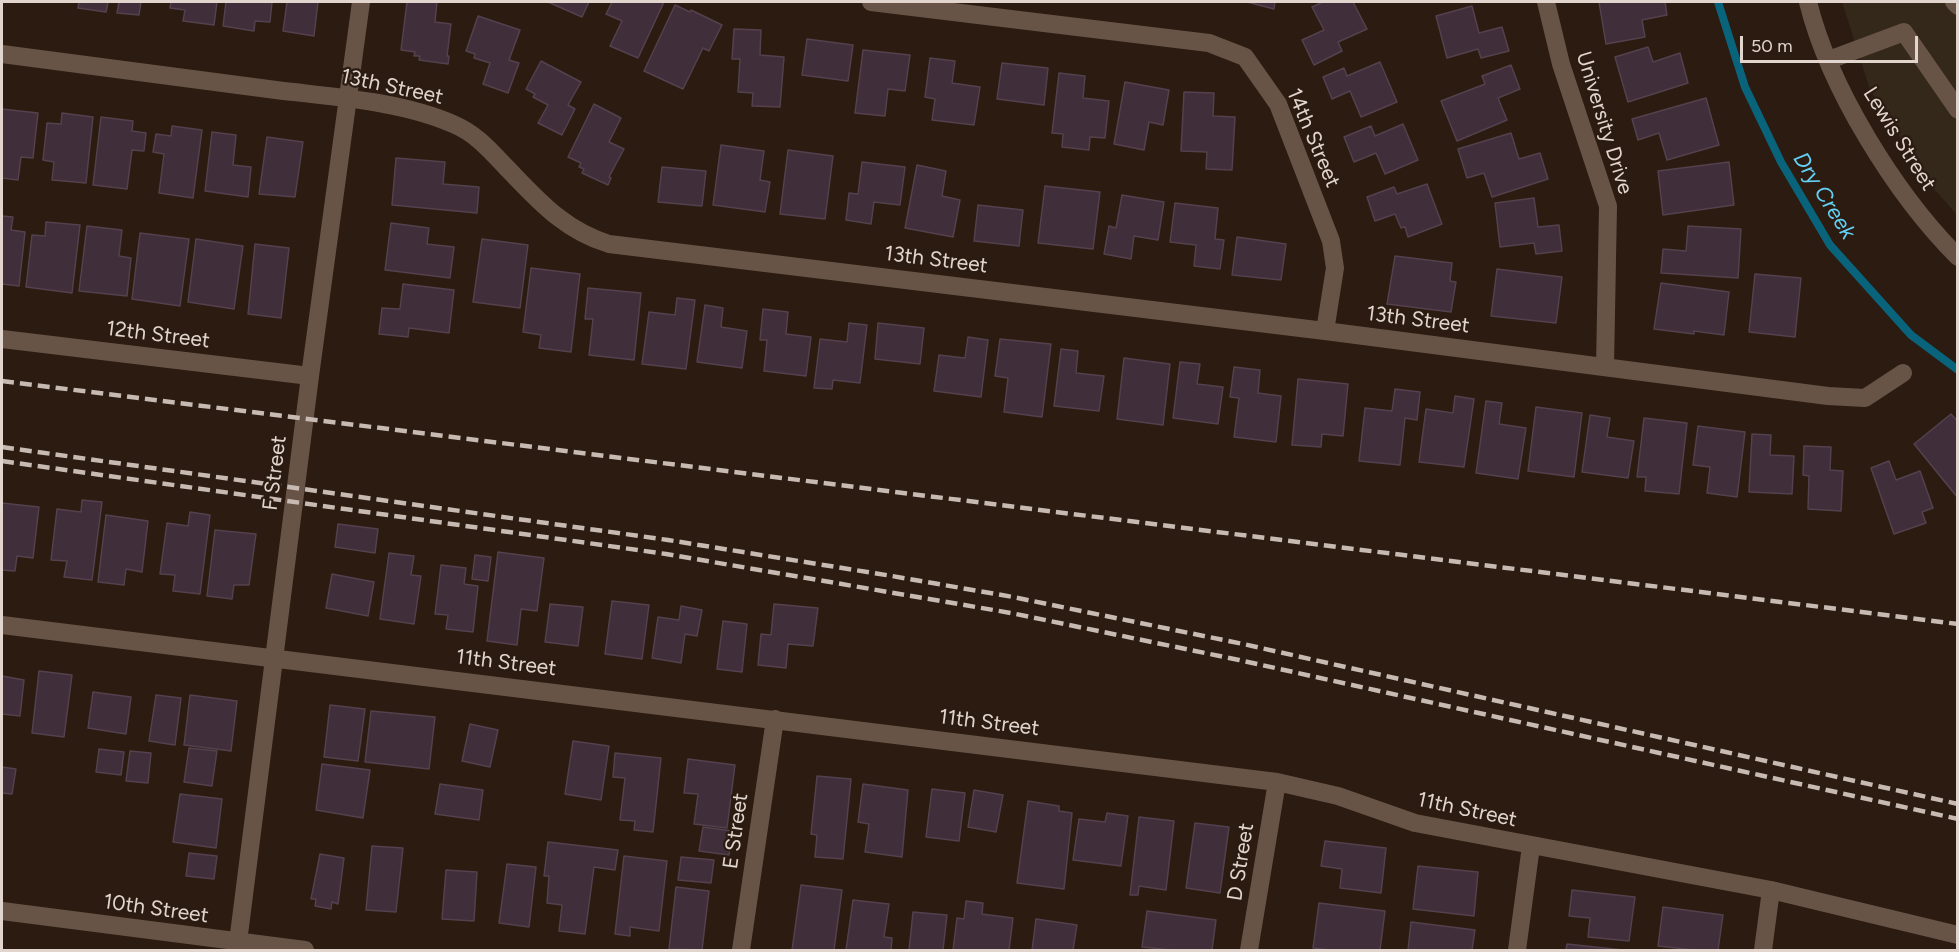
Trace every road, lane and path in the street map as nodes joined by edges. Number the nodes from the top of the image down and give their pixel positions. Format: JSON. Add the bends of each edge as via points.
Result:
{"nodes":[{"id":1,"x":361,"y":2,"type":"edge"},
{"id":2,"x":871,"y":2,"type":"edge"},
{"id":3,"x":1546,"y":2,"type":"edge"},
{"id":4,"x":1808,"y":2,"type":"edge"},
{"id":5,"x":1953,"y":2,"type":"edge"},
{"id":6,"x":1958,"y":6,"type":"edge"},
{"id":7,"x":2,"y":54,"type":"edge"},
{"id":8,"x":1829,"y":60,"type":"junction"},
{"id":9,"x":349,"y":99,"type":"junction"},
{"id":10,"x":1958,"y":110,"type":"edge"},
{"id":11,"x":1958,"y":257,"type":"edge"},
{"id":12,"x":1325,"y":331,"type":"junction"},
{"id":13,"x":2,"y":339,"type":"edge"},
{"id":14,"x":1605,"y":367,"type":"junction"},
{"id":15,"x":1903,"y":373,"type":"dead end"},
{"id":16,"x":310,"y":376,"type":"junction"},
{"id":17,"x":2,"y":625,"type":"edge"},
{"id":18,"x":274,"y":658,"type":"junction"},
{"id":19,"x":775,"y":719,"type":"junction"},
{"id":20,"x":1277,"y":782,"type":"junction"},
{"id":21,"x":1531,"y":846,"type":"junction"},
{"id":22,"x":1770,"y":890,"type":"junction"},
{"id":23,"x":2,"y":911,"type":"edge"},
{"id":24,"x":1958,"y":935,"type":"edge"},
{"id":25,"x":238,"y":946,"type":"edge"},
{"id":26,"x":305,"y":951,"type":"edge"},
{"id":27,"x":741,"y":951,"type":"edge"},
{"id":28,"x":1249,"y":951,"type":"edge"},
{"id":29,"x":1516,"y":951,"type":"edge"},
{"id":30,"x":1763,"y":951,"type":"edge"}],
"edges":[{"from":1,"to":9,"type":"street","name":"F Street"},
{"from":2,"to":12,"type":"street","name":"14th Street","via":[[1209,44],[1245,57],[1278,104],[1331,241],[1335,268]]},
{"from":3,"to":14,"type":"street","name":"University Drive","via":[[1560,64],[1608,206]]},
{"from":4,"to":8,"type":"street","name":"Lewis Street"},
{"from":5,"to":6,"type":"street"},
{"from":7,"to":9,"type":"street","name":"13th Street"},
{"from":8,"to":10,"type":"street","via":[[1904,32]]},
{"from":8,"to":11,"type":"street","name":"Lewis Street","via":[[1845,97],[1888,170],[1935,234]]},
{"from":9,"to":12,"type":"street","name":"13th Street","via":[[425,112],[456,125],[478,138],[565,224],[609,244]]},
{"from":9,"to":16,"type":"street","name":"F Street"},
{"from":12,"to":14,"type":"street","name":"13th Street"},
{"from":13,"to":16,"type":"street","name":"12th Street"},
{"from":14,"to":15,"type":"street","name":"13th Street","via":[[1865,398]]},
{"from":16,"to":18,"type":"street","name":"F Street"},
{"from":17,"to":18,"type":"street","name":"11th Street"},
{"from":18,"to":19,"type":"street","name":"11th Street"},
{"from":18,"to":25,"type":"street","name":"F Street"},
{"from":19,"to":20,"type":"street","name":"11th Street"},
{"from":19,"to":27,"type":"street","name":"E Street"},
{"from":20,"to":21,"type":"street","name":"11th Street","via":[[1338,796],[1415,823]]},
{"from":20,"to":28,"type":"street","name":"D Street"},
{"from":21,"to":22,"type":"street","name":"11th Street"},
{"from":21,"to":29,"type":"street"},
{"from":22,"to":24,"type":"street","name":"11th Street"},
{"from":22,"to":30,"type":"street"},
{"from":23,"to":25,"type":"street","name":"10th Street"},
{"from":25,"to":26,"type":"street","name":"10th Street"}]}
